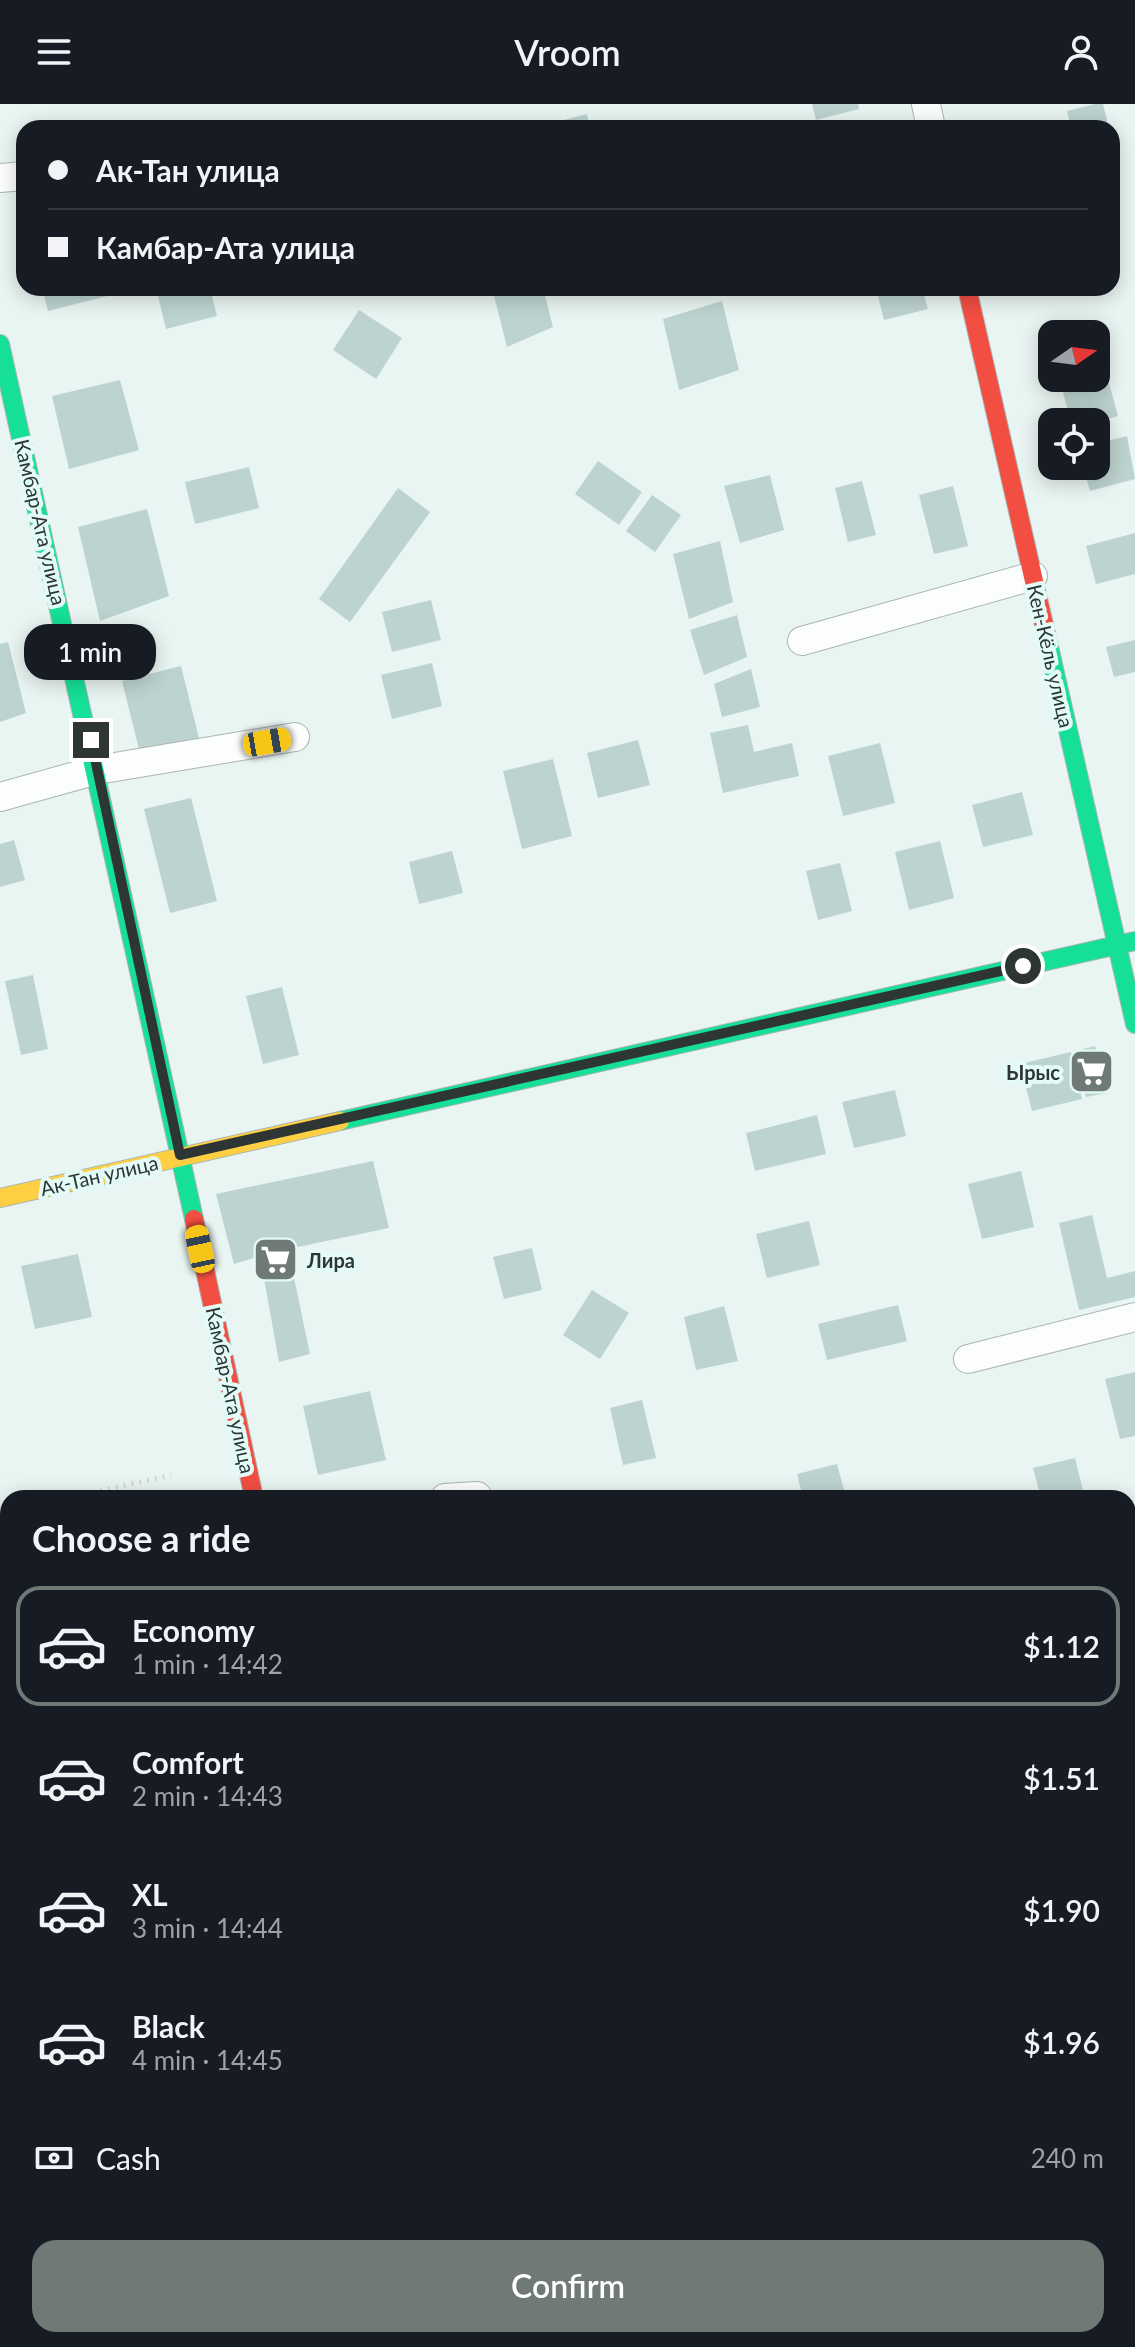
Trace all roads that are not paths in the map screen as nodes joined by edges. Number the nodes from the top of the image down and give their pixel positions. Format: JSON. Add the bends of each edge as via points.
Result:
{"nodes":[{"id":1,"x":969,"y":296,"type":"edge"},
{"id":2,"x":0,"y":344,"type":"edge"},
{"id":3,"x":1033,"y":576,"type":"junction"},
{"id":4,"x":802,"y":641,"type":"dead end"},
{"id":5,"x":295,"y":737,"type":"dead end"},
{"id":6,"x":97,"y":770,"type":"junction"},
{"id":7,"x":0,"y":797,"type":"edge"},
{"id":8,"x":1135,"y":941,"type":"edge"},
{"id":9,"x":1116,"y":945,"type":"junction"},
{"id":10,"x":1135,"y":1024,"type":"edge"},
{"id":11,"x":180,"y":1155,"type":"junction"},
{"id":12,"x":0,"y":1198,"type":"edge"},
{"id":13,"x":1135,"y":1317,"type":"edge"},
{"id":14,"x":968,"y":1359,"type":"dead end"},
{"id":15,"x":252,"y":1490,"type":"edge"}],
"edges":[{"from":1,"to":3,"type":"street","name":"Кен-Кёль улица"},
{"from":2,"to":6,"type":"street","name":"Камбар-Ата улица"},
{"from":3,"to":4,"type":"street"},
{"from":3,"to":9,"type":"street","name":"Кен-Кёль улица"},
{"from":5,"to":6,"type":"street"},
{"from":6,"to":7,"type":"street"},
{"from":6,"to":11,"type":"street","name":"Камбар-Ата улица"},
{"from":8,"to":9,"type":"street","name":"Ак-Тан улица"},
{"from":9,"to":10,"type":"street","name":"Кен-Кёль улица"},
{"from":9,"to":11,"type":"street","name":"Ак-Тан улица"},
{"from":11,"to":12,"type":"street","name":"Ак-Тан улица"},
{"from":11,"to":15,"type":"street","name":"Камбар-Ата улица"},
{"from":13,"to":14,"type":"street"}]}
